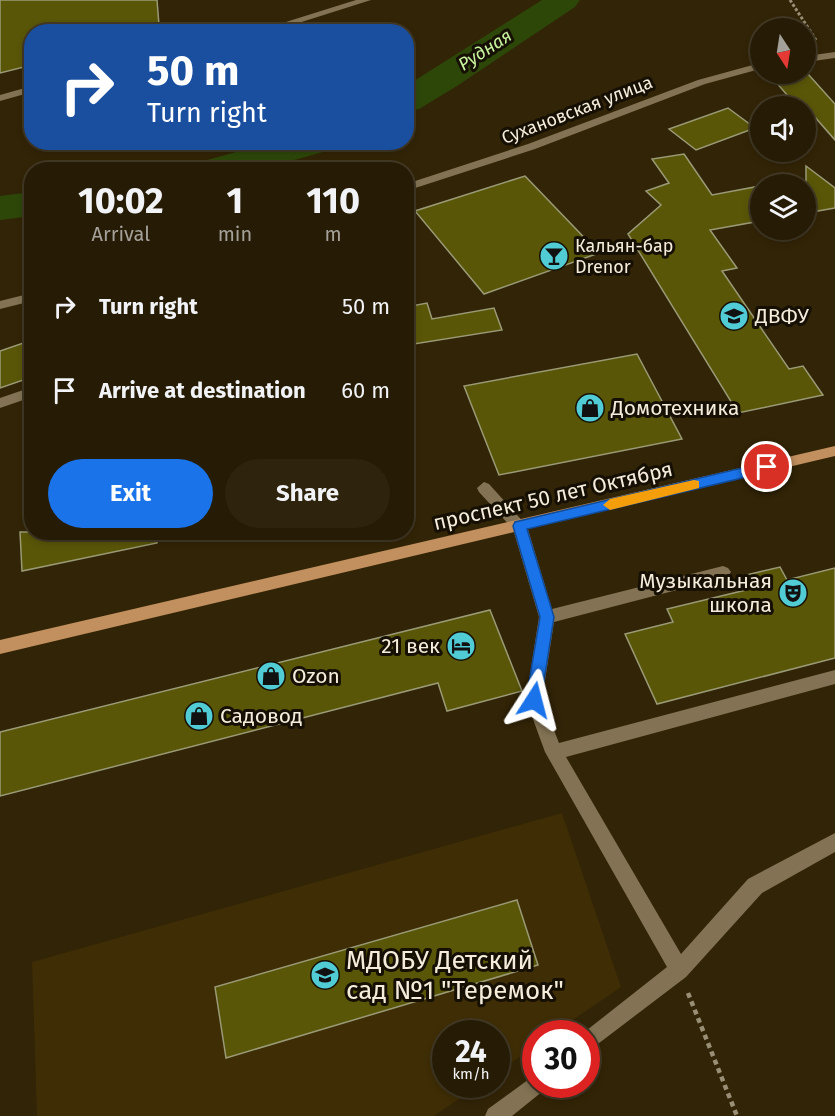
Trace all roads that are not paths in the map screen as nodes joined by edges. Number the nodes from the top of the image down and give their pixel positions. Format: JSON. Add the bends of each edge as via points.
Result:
{"nodes":[{"id":1,"x":366,"y":0,"type":"edge"},
{"id":2,"x":285,"y":24,"type":"edge"},
{"id":3,"x":750,"y":68,"type":"edge"},
{"id":4,"x":24,"y":91,"type":"edge"},
{"id":5,"x":0,"y":98,"type":"edge"},
{"id":6,"x":414,"y":185,"type":"edge"},
{"id":7,"x":24,"y":299,"type":"edge"},
{"id":8,"x":0,"y":305,"type":"edge"},
{"id":9,"x":24,"y":395,"type":"edge"},
{"id":10,"x":0,"y":403,"type":"edge"},
{"id":11,"x":835,"y":452,"type":"edge"},
{"id":12,"x":484,"y":488,"type":"dead end"},
{"id":13,"x":520,"y":526,"type":"junction"},
{"id":14,"x":723,"y":572,"type":"dead end"},
{"id":15,"x":547,"y":617,"type":"junction"},
{"id":16,"x":0,"y":647,"type":"edge"},
{"id":17,"x":835,"y":677,"type":"edge"},
{"id":18,"x":554,"y":752,"type":"junction"},
{"id":19,"x":835,"y":842,"type":"edge"},
{"id":20,"x":679,"y":970,"type":"junction"},
{"id":21,"x":600,"y":1032,"type":"edge"},
{"id":22,"x":522,"y":1095,"type":"edge"},
{"id":23,"x":495,"y":1116,"type":"edge"}],
"edges":[{"from":1,"to":2,"type":"street"},
{"from":3,"to":6,"type":"street","name":"Сухановская улица"},
{"from":4,"to":5,"type":"street"},
{"from":7,"to":8,"type":"street"},
{"from":9,"to":10,"type":"street"},
{"from":11,"to":13,"type":"main road","name":"проспект 50 лет Октября"},
{"from":12,"to":13,"type":"street"},
{"from":13,"to":15,"type":"street"},
{"from":13,"to":16,"type":"main road","name":"проспект 50 лет Октября"},
{"from":14,"to":15,"type":"street"},
{"from":15,"to":18,"type":"street","via":[[534,700]]},
{"from":17,"to":18,"type":"street"},
{"from":18,"to":20,"type":"street"},
{"from":19,"to":20,"type":"street","via":[[755,886]]},
{"from":20,"to":21,"type":"street"},
{"from":22,"to":23,"type":"street"}]}
